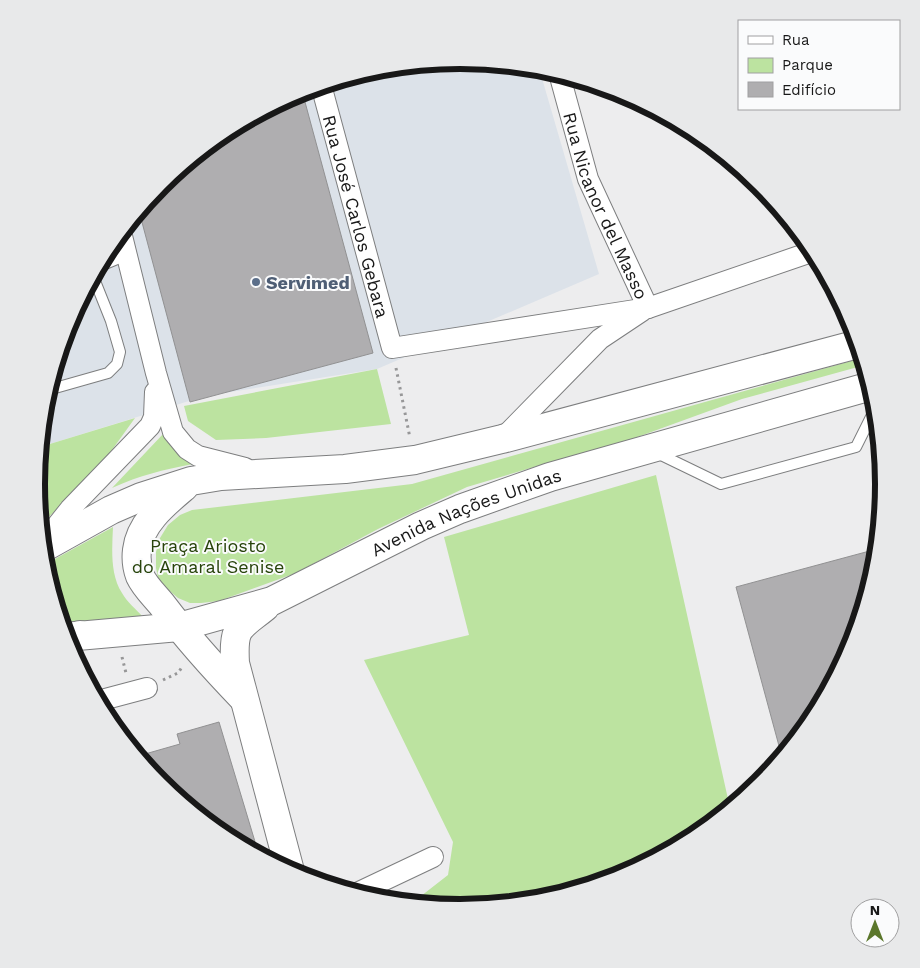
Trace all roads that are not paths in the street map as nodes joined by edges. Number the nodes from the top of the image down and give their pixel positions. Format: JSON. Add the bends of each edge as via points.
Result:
{"nodes":[{"id":1,"x":561,"y":82,"type":"edge"},
{"id":2,"x":323,"y":93,"type":"edge"},
{"id":3,"x":123,"y":241,"type":"edge"},
{"id":4,"x":806,"y":254,"type":"edge"},
{"id":5,"x":127,"y":255,"type":"junction"},
{"id":6,"x":109,"y":262,"type":"edge"},
{"id":7,"x":96,"y":284,"type":"edge"},
{"id":8,"x":648,"y":308,"type":"junction"},
{"id":9,"x":851,"y":346,"type":"edge"},
{"id":10,"x":156,"y":372,"type":"junction"},
{"id":11,"x":57,"y":388,"type":"edge"},
{"id":12,"x":864,"y":388,"type":"edge"},
{"id":13,"x":870,"y":420,"type":"edge"},
{"id":14,"x":502,"y":439,"type":"junction"},
{"id":15,"x":649,"y":449,"type":"junction"},
{"id":16,"x":269,"y":474,"type":"junction"},
{"id":17,"x":191,"y":481,"type":"junction"},
{"id":18,"x":49,"y":536,"type":"edge"},
{"id":19,"x":50,"y":544,"type":"edge"},
{"id":20,"x":272,"y":601,"type":"junction"},
{"id":21,"x":179,"y":627,"type":"junction"},
{"id":22,"x":75,"y":637,"type":"edge"},
{"id":23,"x":139,"y":690,"type":"road end"},
{"id":24,"x":105,"y":699,"type":"edge"},
{"id":25,"x":244,"y":700,"type":"junction"},
{"id":26,"x":433,"y":857,"type":"dead end"},
{"id":27,"x":287,"y":861,"type":"edge"},
{"id":28,"x":367,"y":888,"type":"edge"}],
"edges":[{"from":1,"to":8,"type":"street","name":"Rua Nicanor del Masso","via":[[588,179]]},
{"from":2,"to":8,"type":"street","name":"Rua José Carlos Gebara","via":[[392,348]]},
{"from":3,"to":5,"type":"street"},
{"from":4,"to":8,"type":"street"},
{"from":5,"to":6,"type":"lane"},
{"from":5,"to":10,"type":"street"},
{"from":7,"to":11,"type":"lane","via":[[120,352],[118,364],[108,373]]},
{"from":8,"to":14,"type":"street","via":[[600,339]]},
{"from":9,"to":14,"type":"main road"},
{"from":10,"to":16,"type":"street","via":[[173,432],[187,449],[212,461]]},
{"from":10,"to":18,"type":"street","via":[[154,416],[150,426]]},
{"from":12,"to":15,"type":"main road","name":"Avenida Nações Unidas"},
{"from":13,"to":15,"type":"lane","via":[[856,447],[721,484]]},
{"from":14,"to":16,"type":"main road","via":[[383,465]]},
{"from":15,"to":20,"type":"main road","name":"Avenida Nações Unidas","via":[[550,477],[460,509]]},
{"from":16,"to":17,"type":"main road"},
{"from":17,"to":19,"type":"main road","via":[[111,510]]},
{"from":17,"to":21,"type":"main road","via":[[158,510],[147,524],[137,549],[140,576]]},
{"from":20,"to":21,"type":"main road","name":"Avenida Nações Unidas"},
{"from":20,"to":25,"type":"main road","via":[[237,629],[235,663]]},
{"from":21,"to":22,"type":"main road","name":"Avenida Nações Unidas"},
{"from":21,"to":25,"type":"main road"},
{"from":23,"to":24,"type":"street"},
{"from":25,"to":27,"type":"main road"},
{"from":26,"to":28,"type":"street"}]}
